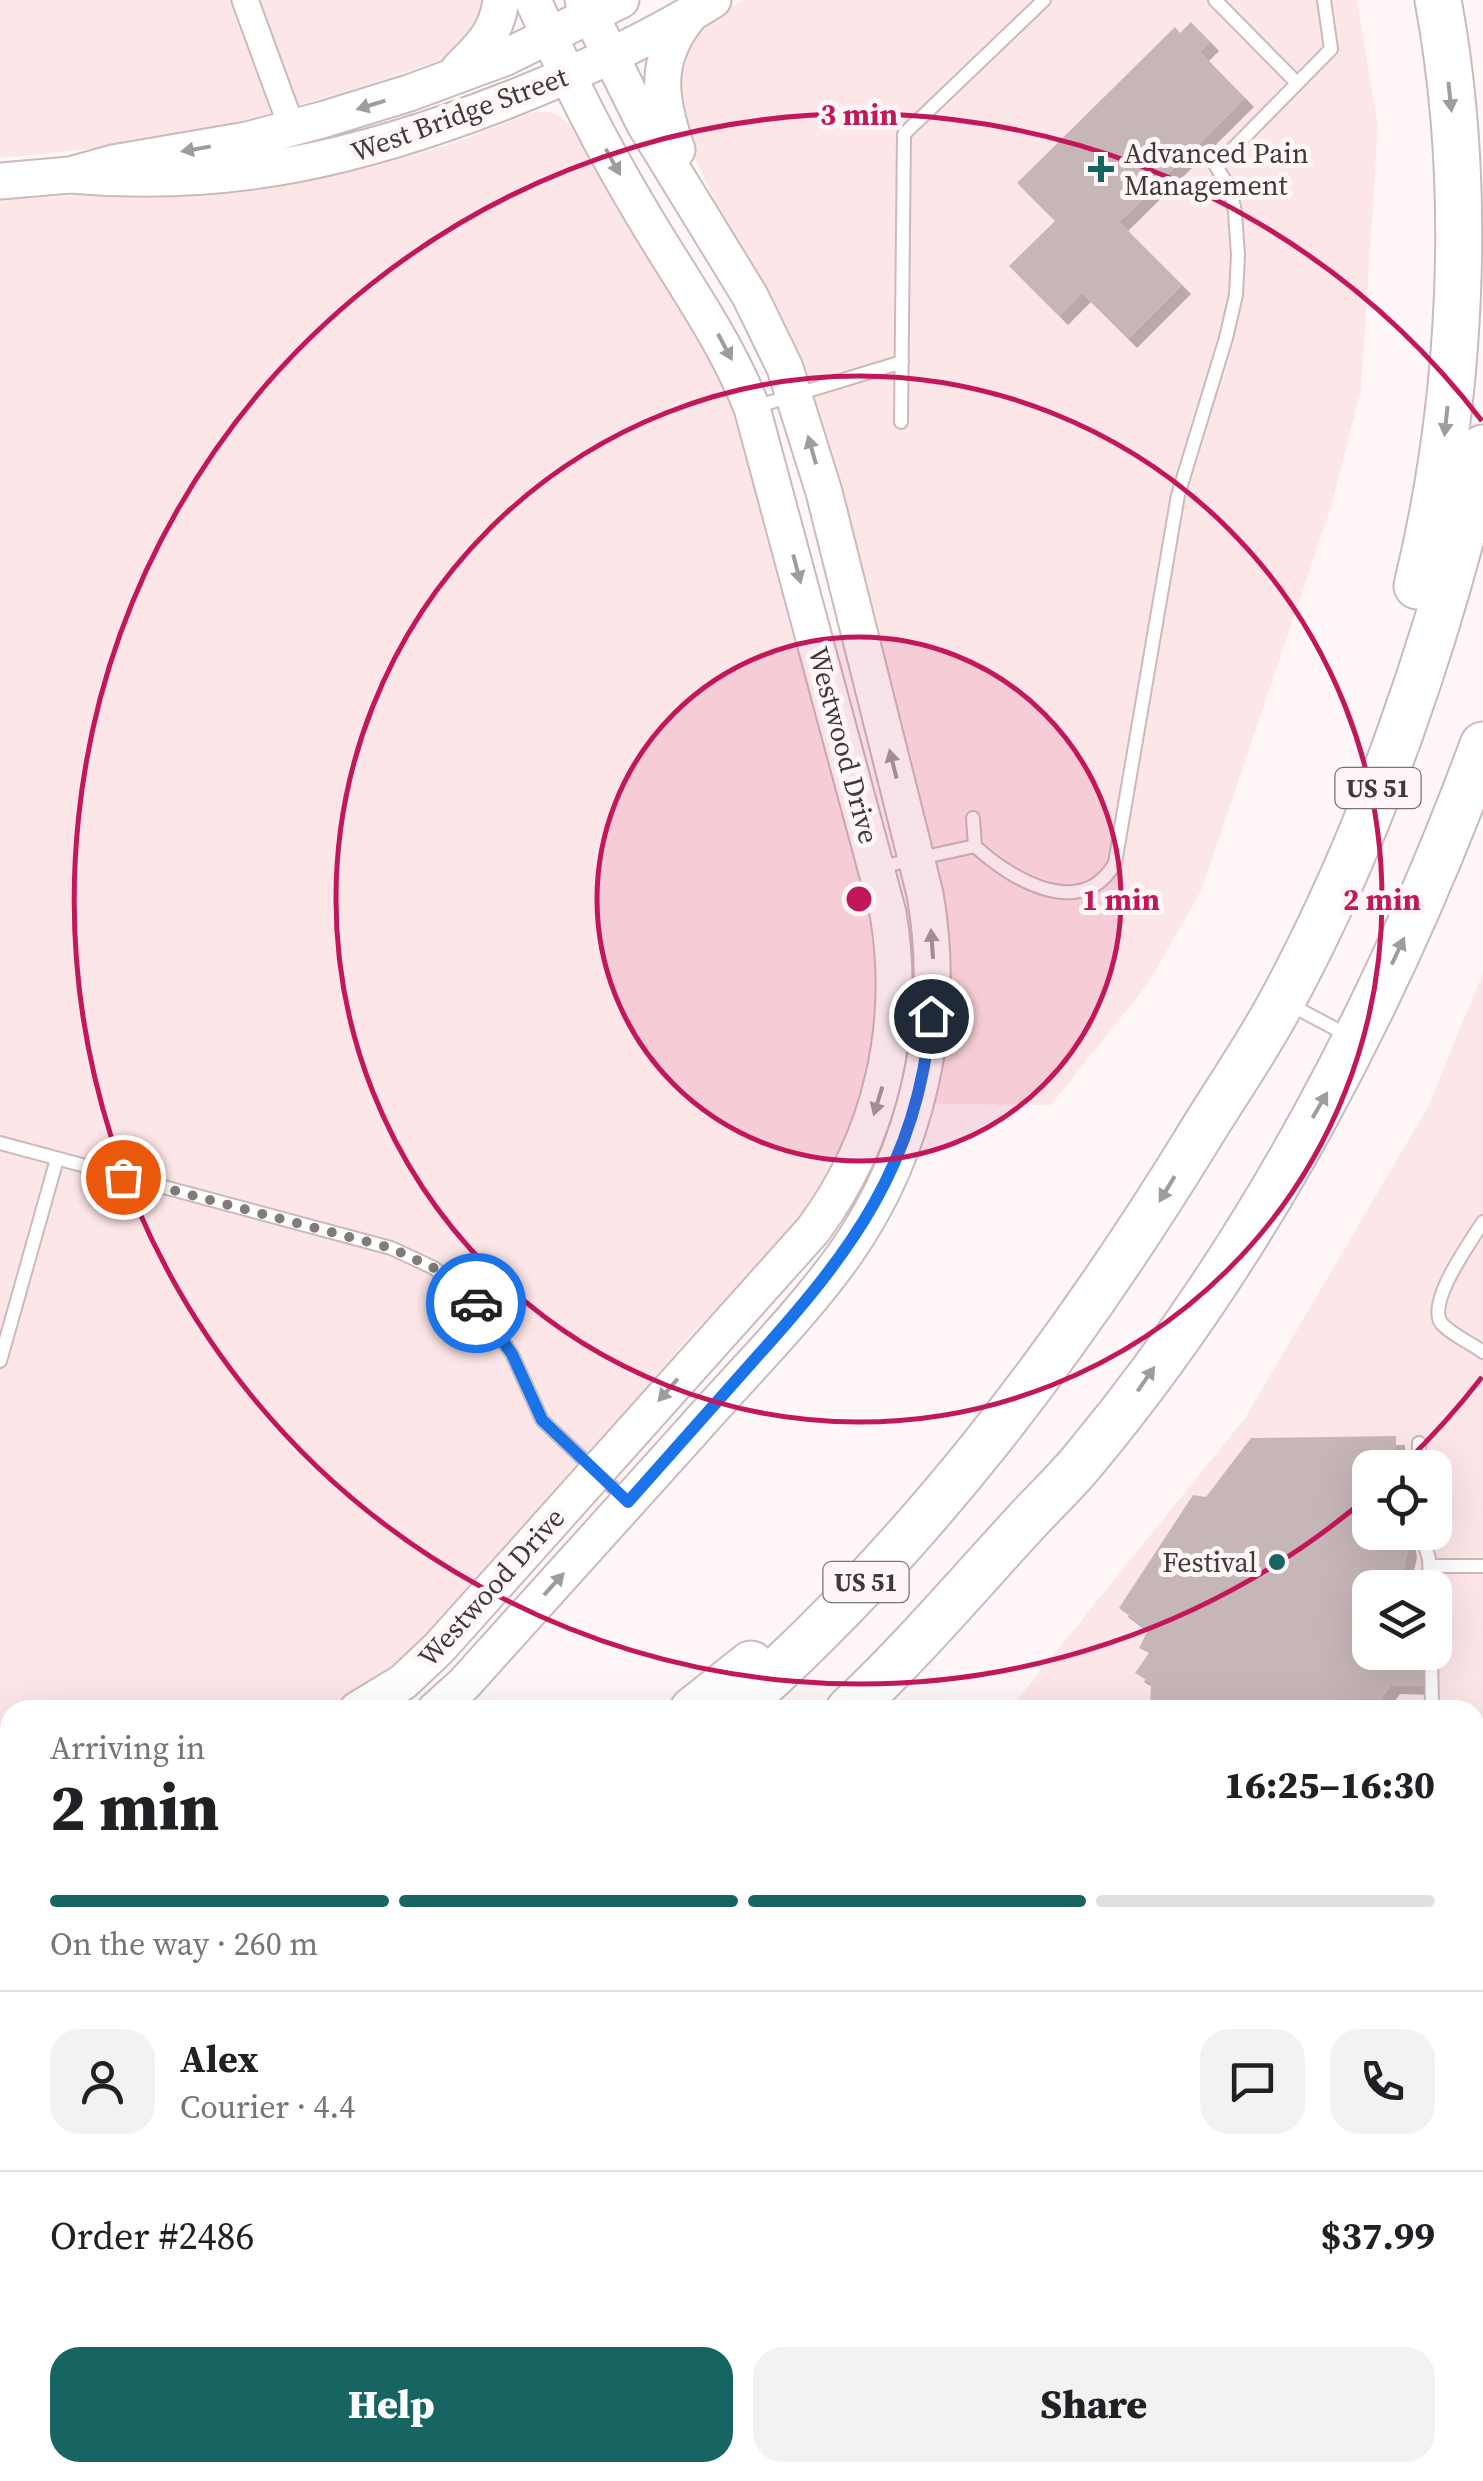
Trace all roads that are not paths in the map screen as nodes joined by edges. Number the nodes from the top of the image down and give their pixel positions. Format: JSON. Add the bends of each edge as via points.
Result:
{"nodes":[{"id":1,"x":245,"y":0,"type":"edge"},
{"id":2,"x":501,"y":0,"type":"edge"},
{"id":3,"x":534,"y":0,"type":"edge"},
{"id":4,"x":1044,"y":0,"type":"edge"},
{"id":5,"x":1215,"y":0,"type":"edge"},
{"id":6,"x":1324,"y":0,"type":"edge"},
{"id":7,"x":1438,"y":0,"type":"edge"},
{"id":8,"x":598,"y":5,"type":"edge"},
{"id":9,"x":701,"y":8,"type":"edge"},
{"id":10,"x":550,"y":37,"type":"junction"},
{"id":11,"x":610,"y":57,"type":"junction"},
{"id":12,"x":567,"y":76,"type":"junction"},
{"id":13,"x":450,"y":78,"type":"junction"},
{"id":14,"x":1297,"y":84,"type":"junction"},
{"id":15,"x":292,"y":128,"type":"junction"},
{"id":16,"x":70,"y":175,"type":"junction"},
{"id":17,"x":0,"y":182,"type":"edge"},
{"id":18,"x":694,"y":203,"type":"junction"},
{"id":19,"x":902,"y":362,"type":"junction"},
{"id":20,"x":795,"y":395,"type":"junction"},
{"id":21,"x":752,"y":408,"type":"junction"},
{"id":22,"x":901,"y":422,"type":"dead end"},
{"id":23,"x":1483,"y":448,"type":"edge"},
{"id":24,"x":1483,"y":746,"type":"edge"},
{"id":25,"x":973,"y":818,"type":"dead end"},
{"id":26,"x":975,"y":846,"type":"junction"},
{"id":27,"x":917,"y":859,"type":"junction"},
{"id":28,"x":877,"y":867,"type":"junction"},
{"id":29,"x":1282,"y":1001,"type":"junction"},
{"id":30,"x":1356,"y":1039,"type":"junction"},
{"id":31,"x":1218,"y":1106,"type":"junction"},
{"id":32,"x":0,"y":1143,"type":"edge"},
{"id":33,"x":58,"y":1159,"type":"junction"},
{"id":34,"x":1483,"y":1222,"type":"edge"},
{"id":35,"x":1483,"y":1352,"type":"edge"},
{"id":36,"x":0,"y":1361,"type":"edge"},
{"id":37,"x":985,"y":1443,"type":"junction"},
{"id":38,"x":1419,"y":1443,"type":"dead end"},
{"id":39,"x":1419,"y":1450,"type":"edge"},
{"id":40,"x":1087,"y":1456,"type":"junction"},
{"id":41,"x":595,"y":1473,"type":"junction"},
{"id":42,"x":628,"y":1502,"type":"junction"},
{"id":43,"x":1426,"y":1550,"type":"edge"},
{"id":44,"x":1430,"y":1566,"type":"junction"},
{"id":45,"x":1483,"y":1566,"type":"edge"},
{"id":46,"x":1430,"y":1570,"type":"edge"},
{"id":47,"x":1431,"y":1670,"type":"edge"},
{"id":48,"x":373,"y":1700,"type":"edge"},
{"id":49,"x":447,"y":1700,"type":"edge"},
{"id":50,"x":705,"y":1700,"type":"edge"},
{"id":51,"x":745,"y":1700,"type":"edge"},
{"id":52,"x":859,"y":1700,"type":"edge"},
{"id":53,"x":897,"y":1700,"type":"edge"},
{"id":54,"x":1432,"y":1700,"type":"edge"}],
"edges":[{"from":1,"to":15,"type":"street"},
{"from":2,"to":13,"type":"street","via":[[488,40]]},
{"from":3,"to":10,"type":"street","name":"Westwood Drive"},
{"from":4,"to":19,"type":"lane","via":[[904,134]]},
{"from":5,"to":14,"type":"lane"},
{"from":6,"to":14,"type":"lane","via":[[1331,49]]},
{"from":7,"to":31,"type":"highway","one_way":true,"via":[[1458,236],[1450,382],[1426,551],[1404,639],[1344,807]]},
{"from":8,"to":10,"type":"street","name":"West Bridge Street"},
{"from":8,"to":11,"type":"street","name":"Westwood Drive"},
{"from":9,"to":11,"type":"street","name":"West Bridge Street"},
{"from":9,"to":18,"type":"street","via":[[669,45],[662,93]]},
{"from":10,"to":12,"type":"street","name":"Westwood Drive"},
{"from":10,"to":13,"type":"street","name":"West Bridge Street"},
{"from":11,"to":12,"type":"street","name":"West Bridge Street"},
{"from":11,"to":18,"type":"street","name":"Westwood Drive"},
{"from":12,"to":16,"type":"street","name":"West Bridge Street","via":[[334,158],[182,178]]},
{"from":12,"to":21,"type":"street","name":"Westwood Drive","one_way":true,"via":[[640,211],[718,334]]},
{"from":13,"to":15,"type":"street","name":"West Bridge Street","one_way":true},
{"from":14,"to":26,"type":"lane","via":[[1216,166],[1233,202],[1236,294],[1178,495],[1115,863],[1082,890],[1049,892]]},
{"from":15,"to":16,"type":"street","name":"West Bridge Street","one_way":true},
{"from":16,"to":17,"type":"street","name":"West Bridge Street"},
{"from":18,"to":20,"type":"street","name":"Westwood Drive","via":[[760,313]]},
{"from":19,"to":20,"type":"lane"},
{"from":19,"to":22,"type":"lane"},
{"from":20,"to":21,"type":"lane"},
{"from":27,"to":20,"type":"street","name":"Westwood Drive","one_way":true},
{"from":21,"to":28,"type":"street","name":"Westwood Drive","one_way":true},
{"from":23,"to":29,"type":"highway","number":"US 51","via":[[1400,730]]},
{"from":30,"to":24,"type":"highway","number":"US 51","one_way":true},
{"from":25,"to":26,"type":"lane"},
{"from":26,"to":27,"type":"lane"},
{"from":27,"to":28,"type":"lane"},
{"from":42,"to":27,"type":"street","name":"Westwood Drive","one_way":true,"via":[[834,1268],[890,1177],[915,1105],[931,1016],[932,942]]},
{"from":28,"to":41,"type":"street","name":"Westwood Drive","one_way":true,"via":[[895,986],[887,1069],[864,1142],[813,1230]]},
{"from":29,"to":30,"type":"lane"},
{"from":29,"to":31,"type":"highway","number":"US 51"},
{"from":40,"to":30,"type":"highway","number":"US 51","one_way":true,"via":[[1233,1252]]},
{"from":31,"to":37,"type":"highway","number":"US 51","one_way":true,"via":[[1086,1313]]},
{"from":32,"to":33,"type":"lane"},
{"from":33,"to":36,"type":"lane"},
{"from":33,"to":41,"type":"lane","via":[[364,1240],[434,1268],[493,1323],[542,1420]]},
{"from":34,"to":35,"type":"lane","via":[[1448,1279],[1438,1318]]},
{"from":37,"to":50,"type":"highway","via":[[816,1609]]},
{"from":37,"to":51,"type":"highway","number":"US 51","via":[[878,1569]]},
{"from":38,"to":39,"type":"lane"},
{"from":40,"to":52,"type":"highway","number":"US 51"},
{"from":40,"to":53,"type":"highway","via":[[1045,1526]]},
{"from":41,"to":42,"type":"lane"},
{"from":41,"to":48,"type":"street","name":"Westwood Drive","via":[[420,1666]]},
{"from":49,"to":42,"type":"street","name":"Westwood Drive","one_way":true},
{"from":43,"to":44,"type":"lane"},
{"from":44,"to":45,"type":"lane"},
{"from":44,"to":46,"type":"lane"},
{"from":47,"to":54,"type":"lane"}]}
